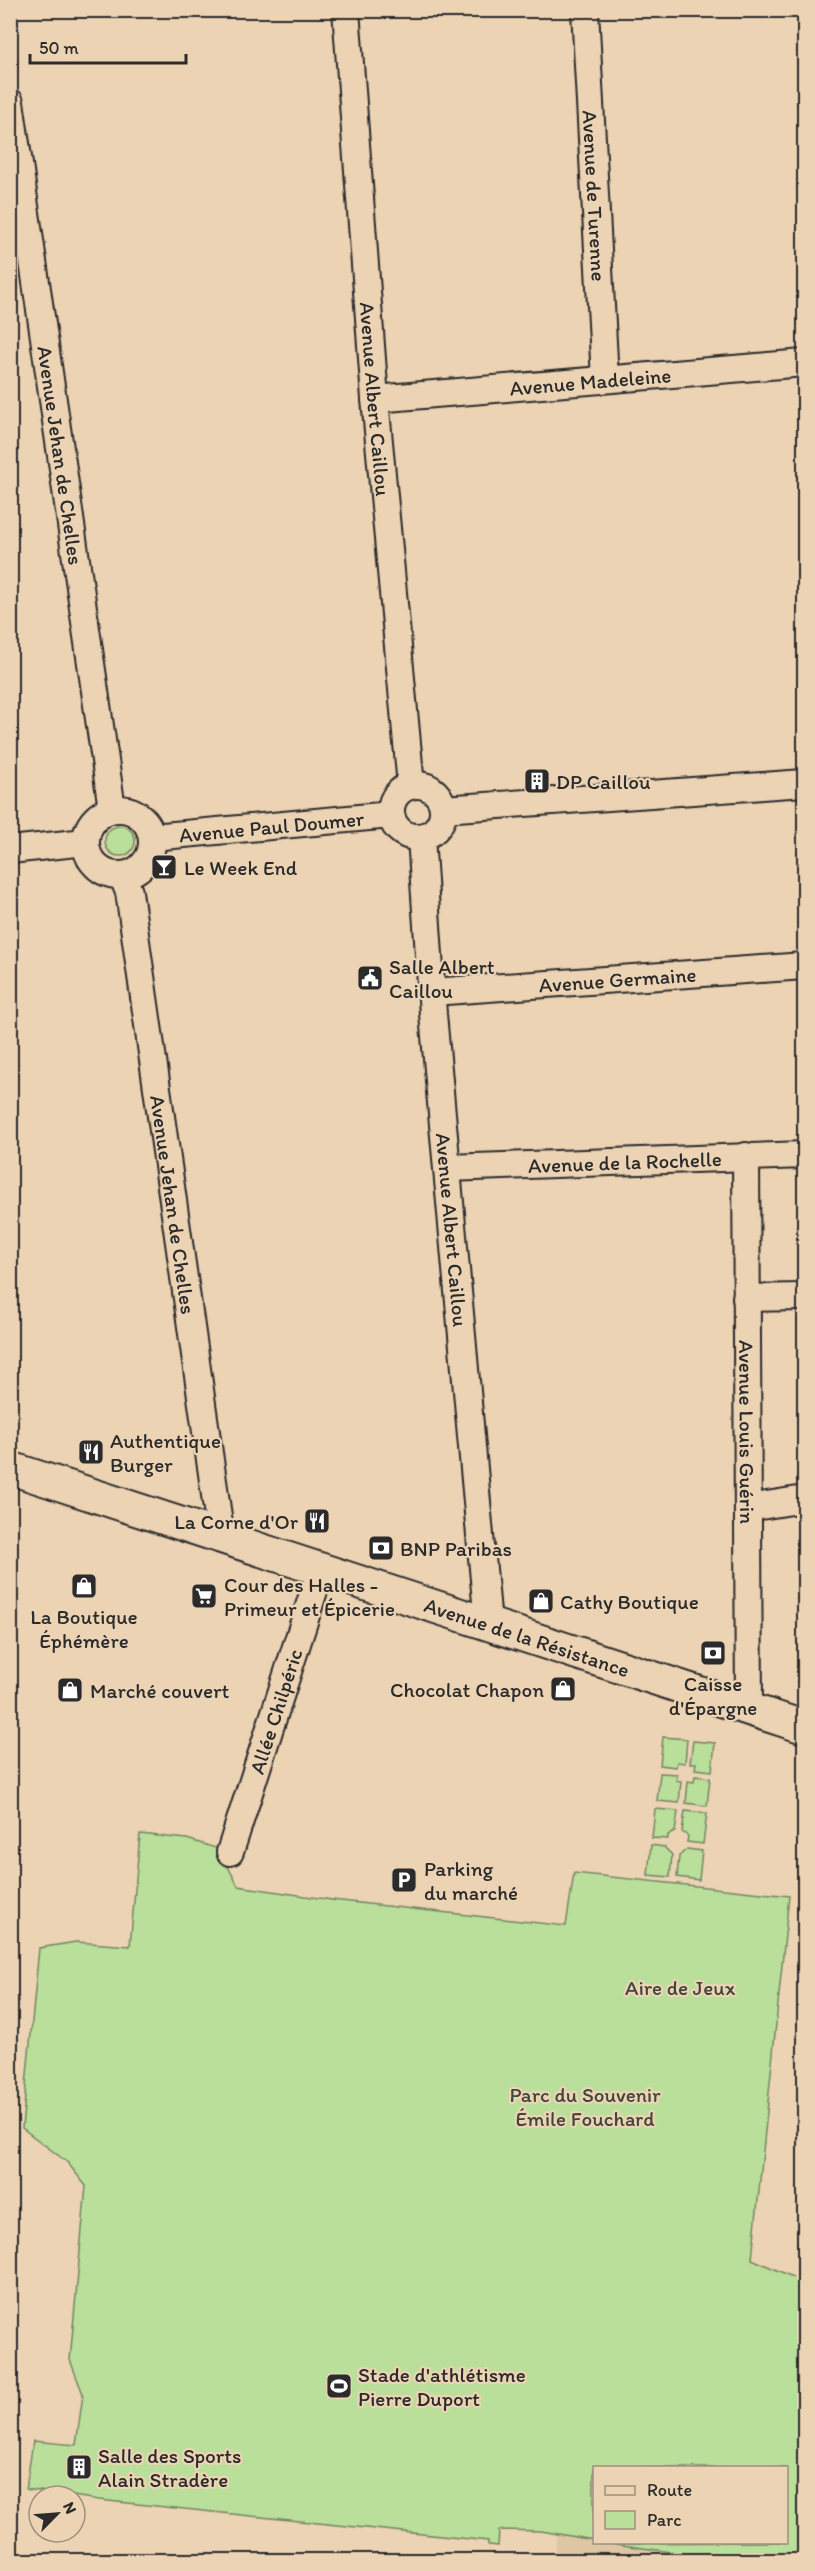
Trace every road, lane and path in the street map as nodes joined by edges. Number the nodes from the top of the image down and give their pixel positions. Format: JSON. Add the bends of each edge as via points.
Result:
{"nodes":[{"id":1,"x":346,"y":10,"type":"edge"},
{"id":2,"x":585,"y":10,"type":"edge"},
{"id":3,"x":10,"y":102,"type":"edge"},
{"id":4,"x":804,"y":363,"type":"edge"},
{"id":5,"x":605,"y":380,"type":"junction"},
{"id":6,"x":375,"y":399,"type":"junction"},
{"id":7,"x":804,"y":783,"type":"edge"},
{"id":8,"x":411,"y":786,"type":"junction"},
{"id":9,"x":112,"y":809,"type":"junction"},
{"id":10,"x":442,"y":809,"type":"junction"},
{"id":11,"x":391,"y":815,"type":"junction"},
{"id":12,"x":152,"y":837,"type":"junction"},
{"id":13,"x":421,"y":837,"type":"junction"},
{"id":14,"x":86,"y":842,"type":"junction"},
{"id":15,"x":10,"y":850,"type":"edge"},
{"id":16,"x":122,"y":875,"type":"junction"},
{"id":17,"x":804,"y":966,"type":"edge"},
{"id":18,"x":432,"y":992,"type":"junction"},
{"id":19,"x":804,"y":1155,"type":"edge"},
{"id":20,"x":746,"y":1156,"type":"junction"},
{"id":21,"x":447,"y":1168,"type":"junction"},
{"id":22,"x":804,"y":1297,"type":"edge"},
{"id":23,"x":746,"y":1298,"type":"junction"},
{"id":24,"x":10,"y":1468,"type":"edge"},
{"id":25,"x":804,"y":1499,"type":"edge"},
{"id":26,"x":748,"y":1508,"type":"junction"},
{"id":27,"x":220,"y":1537,"type":"junction"},
{"id":28,"x":321,"y":1569,"type":"junction"},
{"id":29,"x":488,"y":1624,"type":"junction"},
{"id":30,"x":749,"y":1708,"type":"junction"},
{"id":31,"x":804,"y":1727,"type":"edge"},
{"id":32,"x":230,"y":1852,"type":"dead end"}],
"edges":[{"from":1,"to":6,"type":"street","name":"Avenue Albert Caillou"},
{"from":2,"to":5,"type":"street","name":"Avenue de Turenne"},
{"from":3,"to":9,"type":"street","name":"Avenue Jehan de Chelles"},
{"from":4,"to":5,"type":"street","name":"Avenue Madeleine"},
{"from":5,"to":6,"type":"street","name":"Avenue Madeleine"},
{"from":6,"to":8,"type":"street","name":"Avenue Albert Caillou"},
{"from":7,"to":10,"type":"street"},
{"from":8,"to":10,"type":"street","via":[[432,790]]},
{"from":8,"to":11,"type":"street","via":[[397,793]]},
{"from":9,"to":12,"type":"street","via":[[123,809],[142,818]]},
{"from":9,"to":14,"type":"street","via":[[93,821]]},
{"from":10,"to":13,"type":"street","via":[[437,827]]},
{"from":11,"to":12,"type":"street","name":"Avenue Paul Doumer"},
{"from":11,"to":13,"type":"street","via":[[393,823],[405,834]]},
{"from":12,"to":16,"type":"street","via":[[148,858],[142,866]]},
{"from":13,"to":18,"type":"street","name":"Avenue Albert Caillou"},
{"from":14,"to":15,"type":"street"},
{"from":14,"to":16,"type":"street","via":[[93,862],[102,870]]},
{"from":16,"to":27,"type":"street","name":"Avenue Jehan de Chelles","via":[[130,904]]},
{"from":17,"to":18,"type":"street","name":"Avenue Germaine"},
{"from":18,"to":21,"type":"street","name":"Avenue Albert Caillou"},
{"from":19,"to":20,"type":"street","name":"Avenue de la Rochelle"},
{"from":20,"to":21,"type":"street","name":"Avenue de la Rochelle"},
{"from":20,"to":23,"type":"street","name":"Avenue Louis Guérin"},
{"from":21,"to":29,"type":"street","name":"Avenue Albert Caillou"},
{"from":22,"to":23,"type":"street"},
{"from":23,"to":26,"type":"street","name":"Avenue Louis Guérin"},
{"from":24,"to":27,"type":"street","name":"Avenue de la Résistance"},
{"from":25,"to":26,"type":"street"},
{"from":26,"to":30,"type":"street","name":"Avenue Louis Guérin"},
{"from":27,"to":28,"type":"street","name":"Avenue de la Résistance"},
{"from":28,"to":29,"type":"street","name":"Avenue de la Résistance"},
{"from":28,"to":32,"type":"street","name":"Allée Chilpéric"},
{"from":29,"to":30,"type":"street","name":"Avenue de la Résistance"},
{"from":30,"to":31,"type":"street","name":"Avenue de la Résistance"}]}
